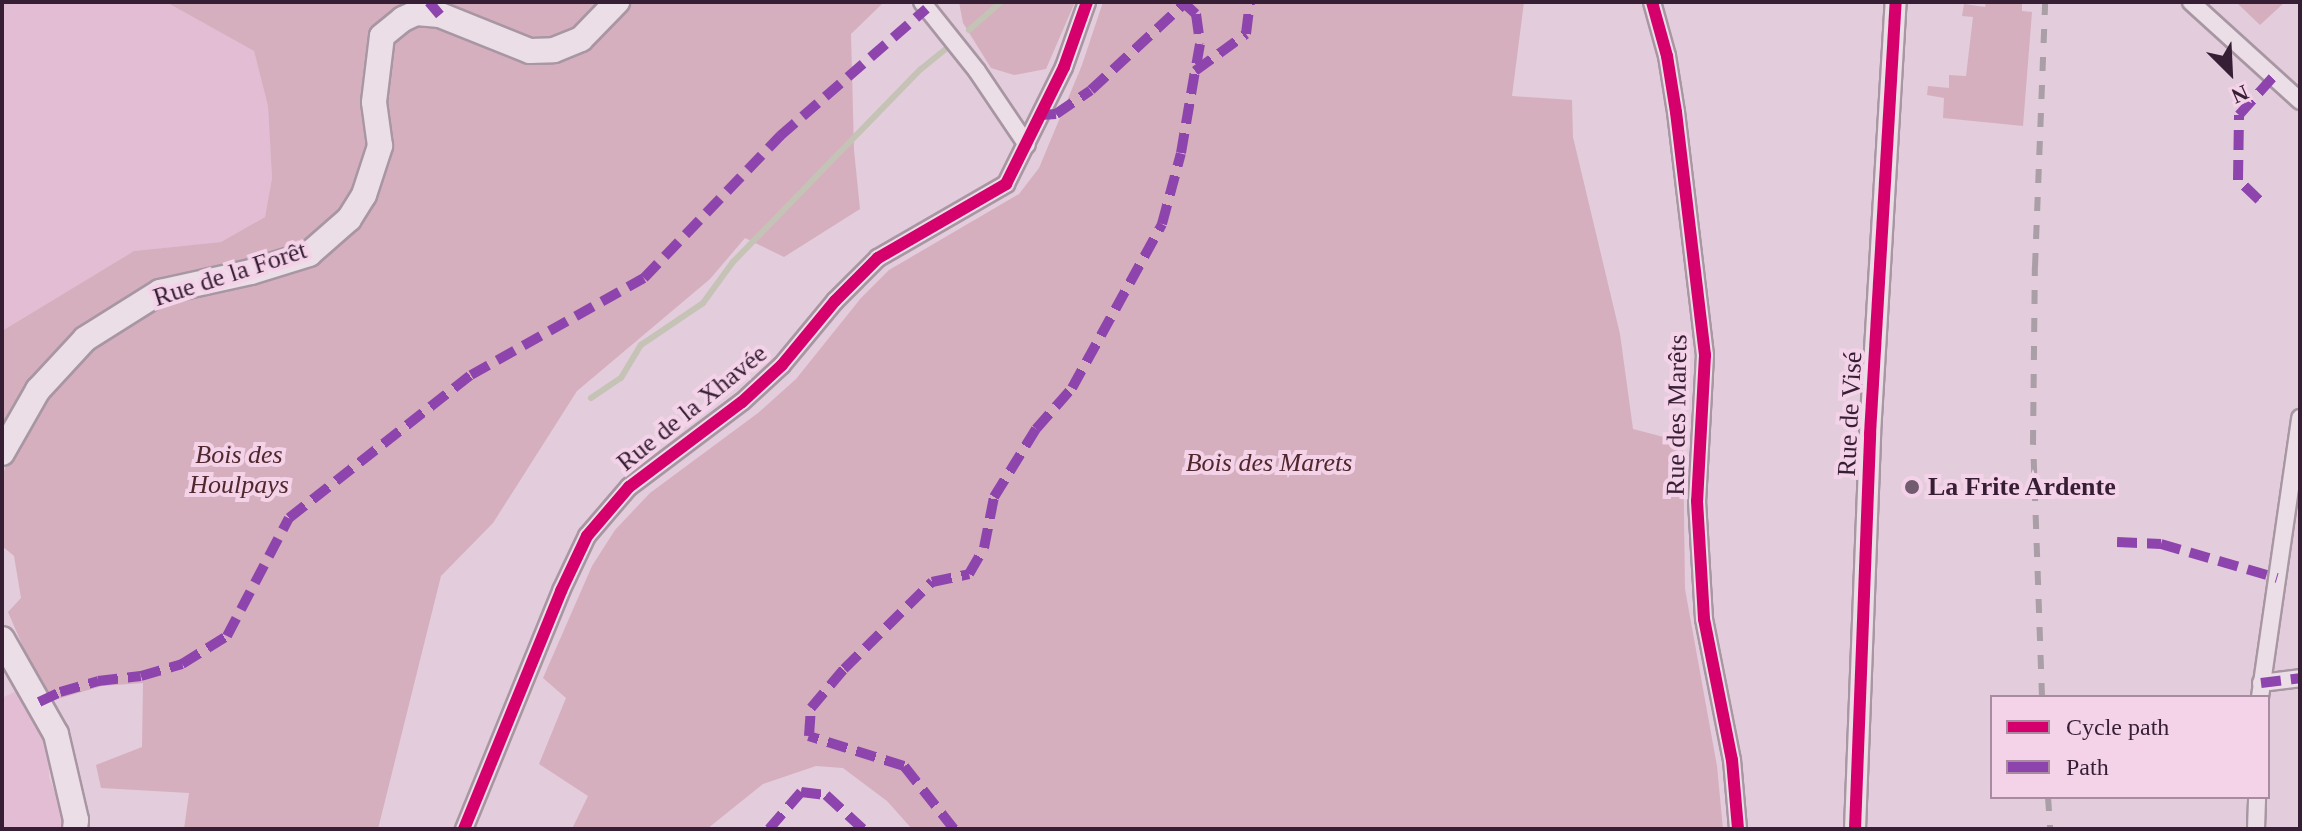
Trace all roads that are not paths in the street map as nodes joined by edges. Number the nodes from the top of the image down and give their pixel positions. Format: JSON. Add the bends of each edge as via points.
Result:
{"nodes":[{"id":1,"x":617,"y":2,"type":"edge"},
{"id":2,"x":922,"y":2,"type":"edge"},
{"id":3,"x":1087,"y":2,"type":"edge"},
{"id":4,"x":1652,"y":2,"type":"edge"},
{"id":5,"x":1896,"y":2,"type":"edge"},
{"id":6,"x":2191,"y":2,"type":"edge"},
{"id":7,"x":2300,"y":101,"type":"edge"},
{"id":8,"x":1027,"y":145,"type":"junction"},
{"id":9,"x":2300,"y":418,"type":"edge"},
{"id":10,"x":2,"y":453,"type":"edge"},
{"id":11,"x":2,"y":639,"type":"edge"},
{"id":12,"x":2300,"y":678,"type":"edge"},
{"id":13,"x":2260,"y":690,"type":"edge"},
{"id":14,"x":2257,"y":799,"type":"edge"},
{"id":15,"x":75,"y":829,"type":"edge"},
{"id":16,"x":464,"y":829,"type":"edge"},
{"id":17,"x":1738,"y":829,"type":"edge"},
{"id":18,"x":1855,"y":829,"type":"edge"},
{"id":19,"x":2256,"y":829,"type":"edge"}],
"edges":[{"from":1,"to":10,"type":"main road","name":"Rue de la Forêt","via":[[581,39],[554,50],[530,51],[440,15],[416,13],[403,19],[382,36],[374,102],[380,146],[364,195],[349,219],[309,254],[160,292],[85,339],[38,390]]},
{"from":2,"to":8,"type":"street"},
{"from":3,"to":8,"type":"street","name":"Rue de la Xhavée"},
{"from":4,"to":17,"type":"street","name":"Rue des Marêts","via":[[1676,112],[1705,355],[1697,501],[1704,619],[1732,760]]},
{"from":5,"to":18,"type":"street","name":"Rue de Visé","via":[[1870,434]]},
{"from":6,"to":7,"type":"street"},
{"from":8,"to":16,"type":"street","name":"Rue de la Xhavée","via":[[1006,184],[878,258],[782,365],[629,487],[595,526],[561,591]]},
{"from":9,"to":13,"type":"street"},
{"from":11,"to":15,"type":"main road","via":[[56,734]]},
{"from":12,"to":13,"type":"street"},
{"from":14,"to":19,"type":"street"}]}
